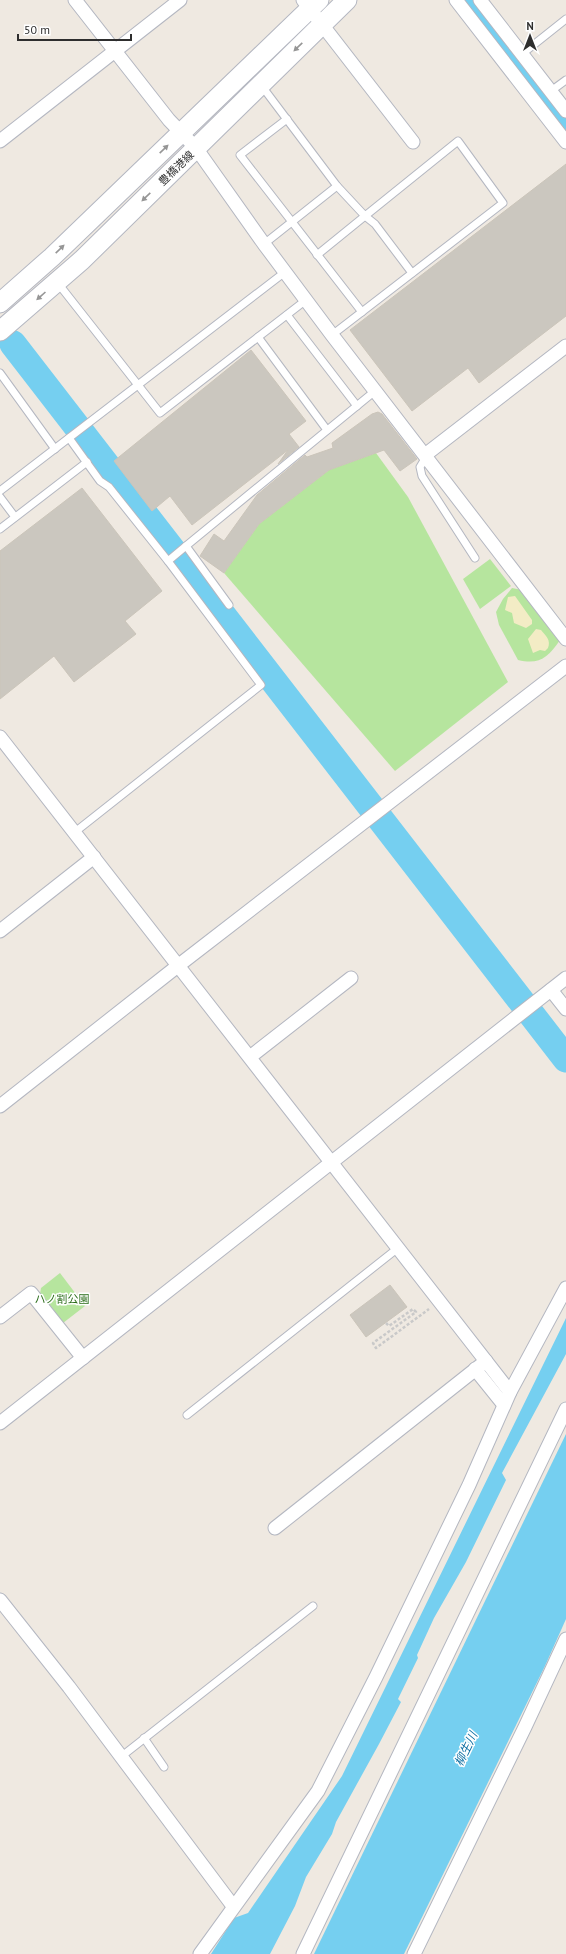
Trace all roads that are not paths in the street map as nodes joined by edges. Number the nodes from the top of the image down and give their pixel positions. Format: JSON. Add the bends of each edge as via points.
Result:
{"nodes":[{"id":1,"x":75,"y":0,"type":"edge"},
{"id":2,"x":180,"y":0,"type":"edge"},
{"id":3,"x":347,"y":0,"type":"edge"},
{"id":4,"x":456,"y":0,"type":"edge"},
{"id":5,"x":480,"y":0,"type":"edge"},
{"id":6,"x":311,"y":3,"type":"edge"},
{"id":7,"x":566,"y":19,"type":"edge"},
{"id":8,"x":322,"y":24,"type":"junction"},
{"id":9,"x":112,"y":49,"type":"junction"},
{"id":10,"x":522,"y":54,"type":"junction"},
{"id":11,"x":566,"y":80,"type":"edge"},
{"id":12,"x":260,"y":84,"type":"junction"},
{"id":13,"x":551,"y":92,"type":"junction"},
{"id":14,"x":566,"y":111,"type":"edge"},
{"id":15,"x":287,"y":119,"type":"junction"},
{"id":16,"x":182,"y":132,"type":"junction"},
{"id":17,"x":0,"y":141,"type":"edge"},
{"id":18,"x":413,"y":142,"type":"dead end"},
{"id":19,"x":566,"y":142,"type":"edge"},
{"id":20,"x":196,"y":148,"type":"junction"},
{"id":21,"x":337,"y":186,"type":"junction"},
{"id":22,"x":365,"y":216,"type":"junction"},
{"id":23,"x":291,"y":222,"type":"junction"},
{"id":24,"x":264,"y":244,"type":"junction"},
{"id":25,"x":317,"y":255,"type":"junction"},
{"id":26,"x":285,"y":272,"type":"junction"},
{"id":27,"x":412,"y":273,"type":"junction"},
{"id":28,"x":57,"y":282,"type":"junction"},
{"id":29,"x":306,"y":300,"type":"junction"},
{"id":30,"x":0,"y":303,"type":"edge"},
{"id":31,"x":362,"y":312,"type":"junction"},
{"id":32,"x":287,"y":315,"type":"junction"},
{"id":33,"x":0,"y":331,"type":"edge"},
{"id":34,"x":332,"y":335,"type":"junction"},
{"id":35,"x":258,"y":337,"type":"junction"},
{"id":36,"x":566,"y":346,"type":"edge"},
{"id":37,"x":0,"y":373,"type":"edge"},
{"id":38,"x":138,"y":384,"type":"junction"},
{"id":39,"x":375,"y":391,"type":"junction"},
{"id":40,"x":357,"y":406,"type":"junction"},
{"id":41,"x":327,"y":430,"type":"junction"},
{"id":42,"x":72,"y":436,"type":"junction"},
{"id":43,"x":55,"y":449,"type":"junction"},
{"id":44,"x":425,"y":456,"type":"junction"},
{"id":45,"x":87,"y":462,"type":"junction"},
{"id":46,"x":0,"y":492,"type":"edge"},
{"id":47,"x":0,"y":498,"type":"edge"},
{"id":48,"x":15,"y":517,"type":"junction"},
{"id":49,"x":0,"y":529,"type":"edge"},
{"id":50,"x":186,"y":546,"type":"junction"},
{"id":51,"x":475,"y":558,"type":"dead end"},
{"id":52,"x":170,"y":559,"type":"junction"},
{"id":53,"x":229,"y":605,"type":"dead end"},
{"id":54,"x":566,"y":639,"type":"edge"},
{"id":55,"x":566,"y":666,"type":"edge"},
{"id":56,"x":0,"y":736,"type":"edge"},
{"id":57,"x":75,"y":832,"type":"junction"},
{"id":58,"x":94,"y":857,"type":"junction"},
{"id":59,"x":0,"y":931,"type":"edge"},
{"id":60,"x":179,"y":965,"type":"junction"},
{"id":61,"x":351,"y":978,"type":"dead end"},
{"id":62,"x":566,"y":978,"type":"edge"},
{"id":63,"x":551,"y":990,"type":"junction"},
{"id":64,"x":566,"y":1009,"type":"edge"},
{"id":65,"x":250,"y":1057,"type":"junction"},
{"id":66,"x":0,"y":1106,"type":"edge"},
{"id":67,"x":331,"y":1162,"type":"junction"},
{"id":68,"x":398,"y":1248,"type":"junction"},
{"id":69,"x":566,"y":1288,"type":"edge"},
{"id":70,"x":0,"y":1318,"type":"edge"},
{"id":71,"x":83,"y":1358,"type":"junction"},
{"id":72,"x":486,"y":1361,"type":"junction"},
{"id":73,"x":475,"y":1369,"type":"junction"},
{"id":74,"x":510,"y":1392,"type":"junction"},
{"id":75,"x":504,"y":1405,"type":"junction"},
{"id":76,"x":566,"y":1409,"type":"edge"},
{"id":77,"x":187,"y":1415,"type":"dead end"},
{"id":78,"x":0,"y":1423,"type":"edge"},
{"id":79,"x":275,"y":1528,"type":"dead end"},
{"id":80,"x":0,"y":1600,"type":"edge"},
{"id":81,"x":313,"y":1606,"type":"dead end"},
{"id":82,"x":566,"y":1639,"type":"edge"},
{"id":83,"x":144,"y":1738,"type":"junction"},
{"id":84,"x":122,"y":1756,"type":"junction"},
{"id":85,"x":164,"y":1767,"type":"dead end"},
{"id":86,"x":233,"y":1906,"type":"junction"},
{"id":87,"x":200,"y":1954,"type":"edge"},
{"id":88,"x":303,"y":1954,"type":"edge"},
{"id":89,"x":414,"y":1954,"type":"edge"}],
"edges":[{"from":1,"to":9,"type":"street"},
{"from":2,"to":9,"type":"street"},
{"from":3,"to":8,"type":"main road","name":"豊橋港線"},
{"from":4,"to":19,"type":"street"},
{"from":5,"to":10,"type":"street"},
{"from":6,"to":8,"type":"street"},
{"from":6,"to":16,"type":"main road","name":"豊橋港線"},
{"from":7,"to":10,"type":"lane"},
{"from":8,"to":12,"type":"main road","name":"豊橋港線","one_way":true},
{"from":8,"to":18,"type":"street"},
{"from":9,"to":16,"type":"street","via":[[169,120]]},
{"from":9,"to":17,"type":"street"},
{"from":10,"to":13,"type":"street"},
{"from":11,"to":13,"type":"lane"},
{"from":12,"to":15,"type":"lane"},
{"from":12,"to":20,"type":"main road","name":"豊橋港線"},
{"from":13,"to":14,"type":"street"},
{"from":15,"to":21,"type":"lane"},
{"from":15,"to":23,"type":"lane","via":[[240,155]]},
{"from":16,"to":20,"type":"street"},
{"from":30,"to":16,"type":"main road","name":"豊橋港線","one_way":true,"via":[[52,257]]},
{"from":20,"to":24,"type":"street"},
{"from":20,"to":28,"type":"main road","name":"豊橋港線","one_way":true},
{"from":21,"to":22,"type":"lane"},
{"from":21,"to":23,"type":"lane"},
{"from":22,"to":25,"type":"lane"},
{"from":22,"to":27,"type":"lane","via":[[375,224]]},
{"from":22,"to":27,"type":"lane","via":[[458,141],[503,203]]},
{"from":23,"to":24,"type":"lane"},
{"from":23,"to":25,"type":"lane"},
{"from":24,"to":26,"type":"street"},
{"from":25,"to":31,"type":"lane"},
{"from":26,"to":29,"type":"street"},
{"from":26,"to":38,"type":"lane"},
{"from":27,"to":31,"type":"lane"},
{"from":28,"to":33,"type":"main road","name":"豊橋港線","one_way":true},
{"from":28,"to":38,"type":"lane"},
{"from":29,"to":32,"type":"lane"},
{"from":29,"to":34,"type":"street"},
{"from":31,"to":34,"type":"lane"},
{"from":32,"to":35,"type":"lane"},
{"from":32,"to":40,"type":"lane"},
{"from":34,"to":39,"type":"street"},
{"from":35,"to":38,"type":"lane","via":[[160,413]]},
{"from":35,"to":41,"type":"lane"},
{"from":36,"to":44,"type":"street"},
{"from":37,"to":43,"type":"lane"},
{"from":38,"to":42,"type":"lane"},
{"from":39,"to":40,"type":"lane"},
{"from":39,"to":44,"type":"street"},
{"from":40,"to":41,"type":"lane"},
{"from":41,"to":50,"type":"lane"},
{"from":42,"to":43,"type":"lane"},
{"from":42,"to":45,"type":"lane"},
{"from":43,"to":46,"type":"lane"},
{"from":44,"to":51,"type":"lane","via":[[420,467],[422,476]]},
{"from":44,"to":54,"type":"street"},
{"from":45,"to":48,"type":"lane"},
{"from":45,"to":52,"type":"lane","via":[[100,481]]},
{"from":47,"to":48,"type":"lane"},
{"from":48,"to":49,"type":"lane"},
{"from":50,"to":52,"type":"lane"},
{"from":50,"to":53,"type":"lane"},
{"from":52,"to":57,"type":"lane","via":[[261,685]]},
{"from":55,"to":60,"type":"street"},
{"from":56,"to":57,"type":"street"},
{"from":57,"to":58,"type":"street"},
{"from":58,"to":59,"type":"street"},
{"from":58,"to":60,"type":"street"},
{"from":60,"to":65,"type":"street"},
{"from":60,"to":66,"type":"street"},
{"from":61,"to":65,"type":"street"},
{"from":62,"to":63,"type":"street"},
{"from":63,"to":64,"type":"street"},
{"from":63,"to":67,"type":"street"},
{"from":65,"to":67,"type":"street"},
{"from":67,"to":68,"type":"street"},
{"from":67,"to":71,"type":"street"},
{"from":68,"to":72,"type":"street"},
{"from":68,"to":77,"type":"lane"},
{"from":69,"to":74,"type":"street"},
{"from":70,"to":71,"type":"street","via":[[31,1293]]},
{"from":71,"to":78,"type":"street"},
{"from":72,"to":73,"type":"street"},
{"from":72,"to":74,"type":"street"},
{"from":73,"to":75,"type":"street"},
{"from":73,"to":79,"type":"street"},
{"from":74,"to":75,"type":"street"},
{"from":75,"to":86,"type":"street","via":[[469,1485],[318,1791]]},
{"from":76,"to":88,"type":"street"},
{"from":80,"to":84,"type":"street"},
{"from":81,"to":83,"type":"lane"},
{"from":82,"to":89,"type":"street"},
{"from":83,"to":84,"type":"lane"},
{"from":83,"to":85,"type":"lane"},
{"from":84,"to":86,"type":"street"},
{"from":86,"to":87,"type":"street"}]}
